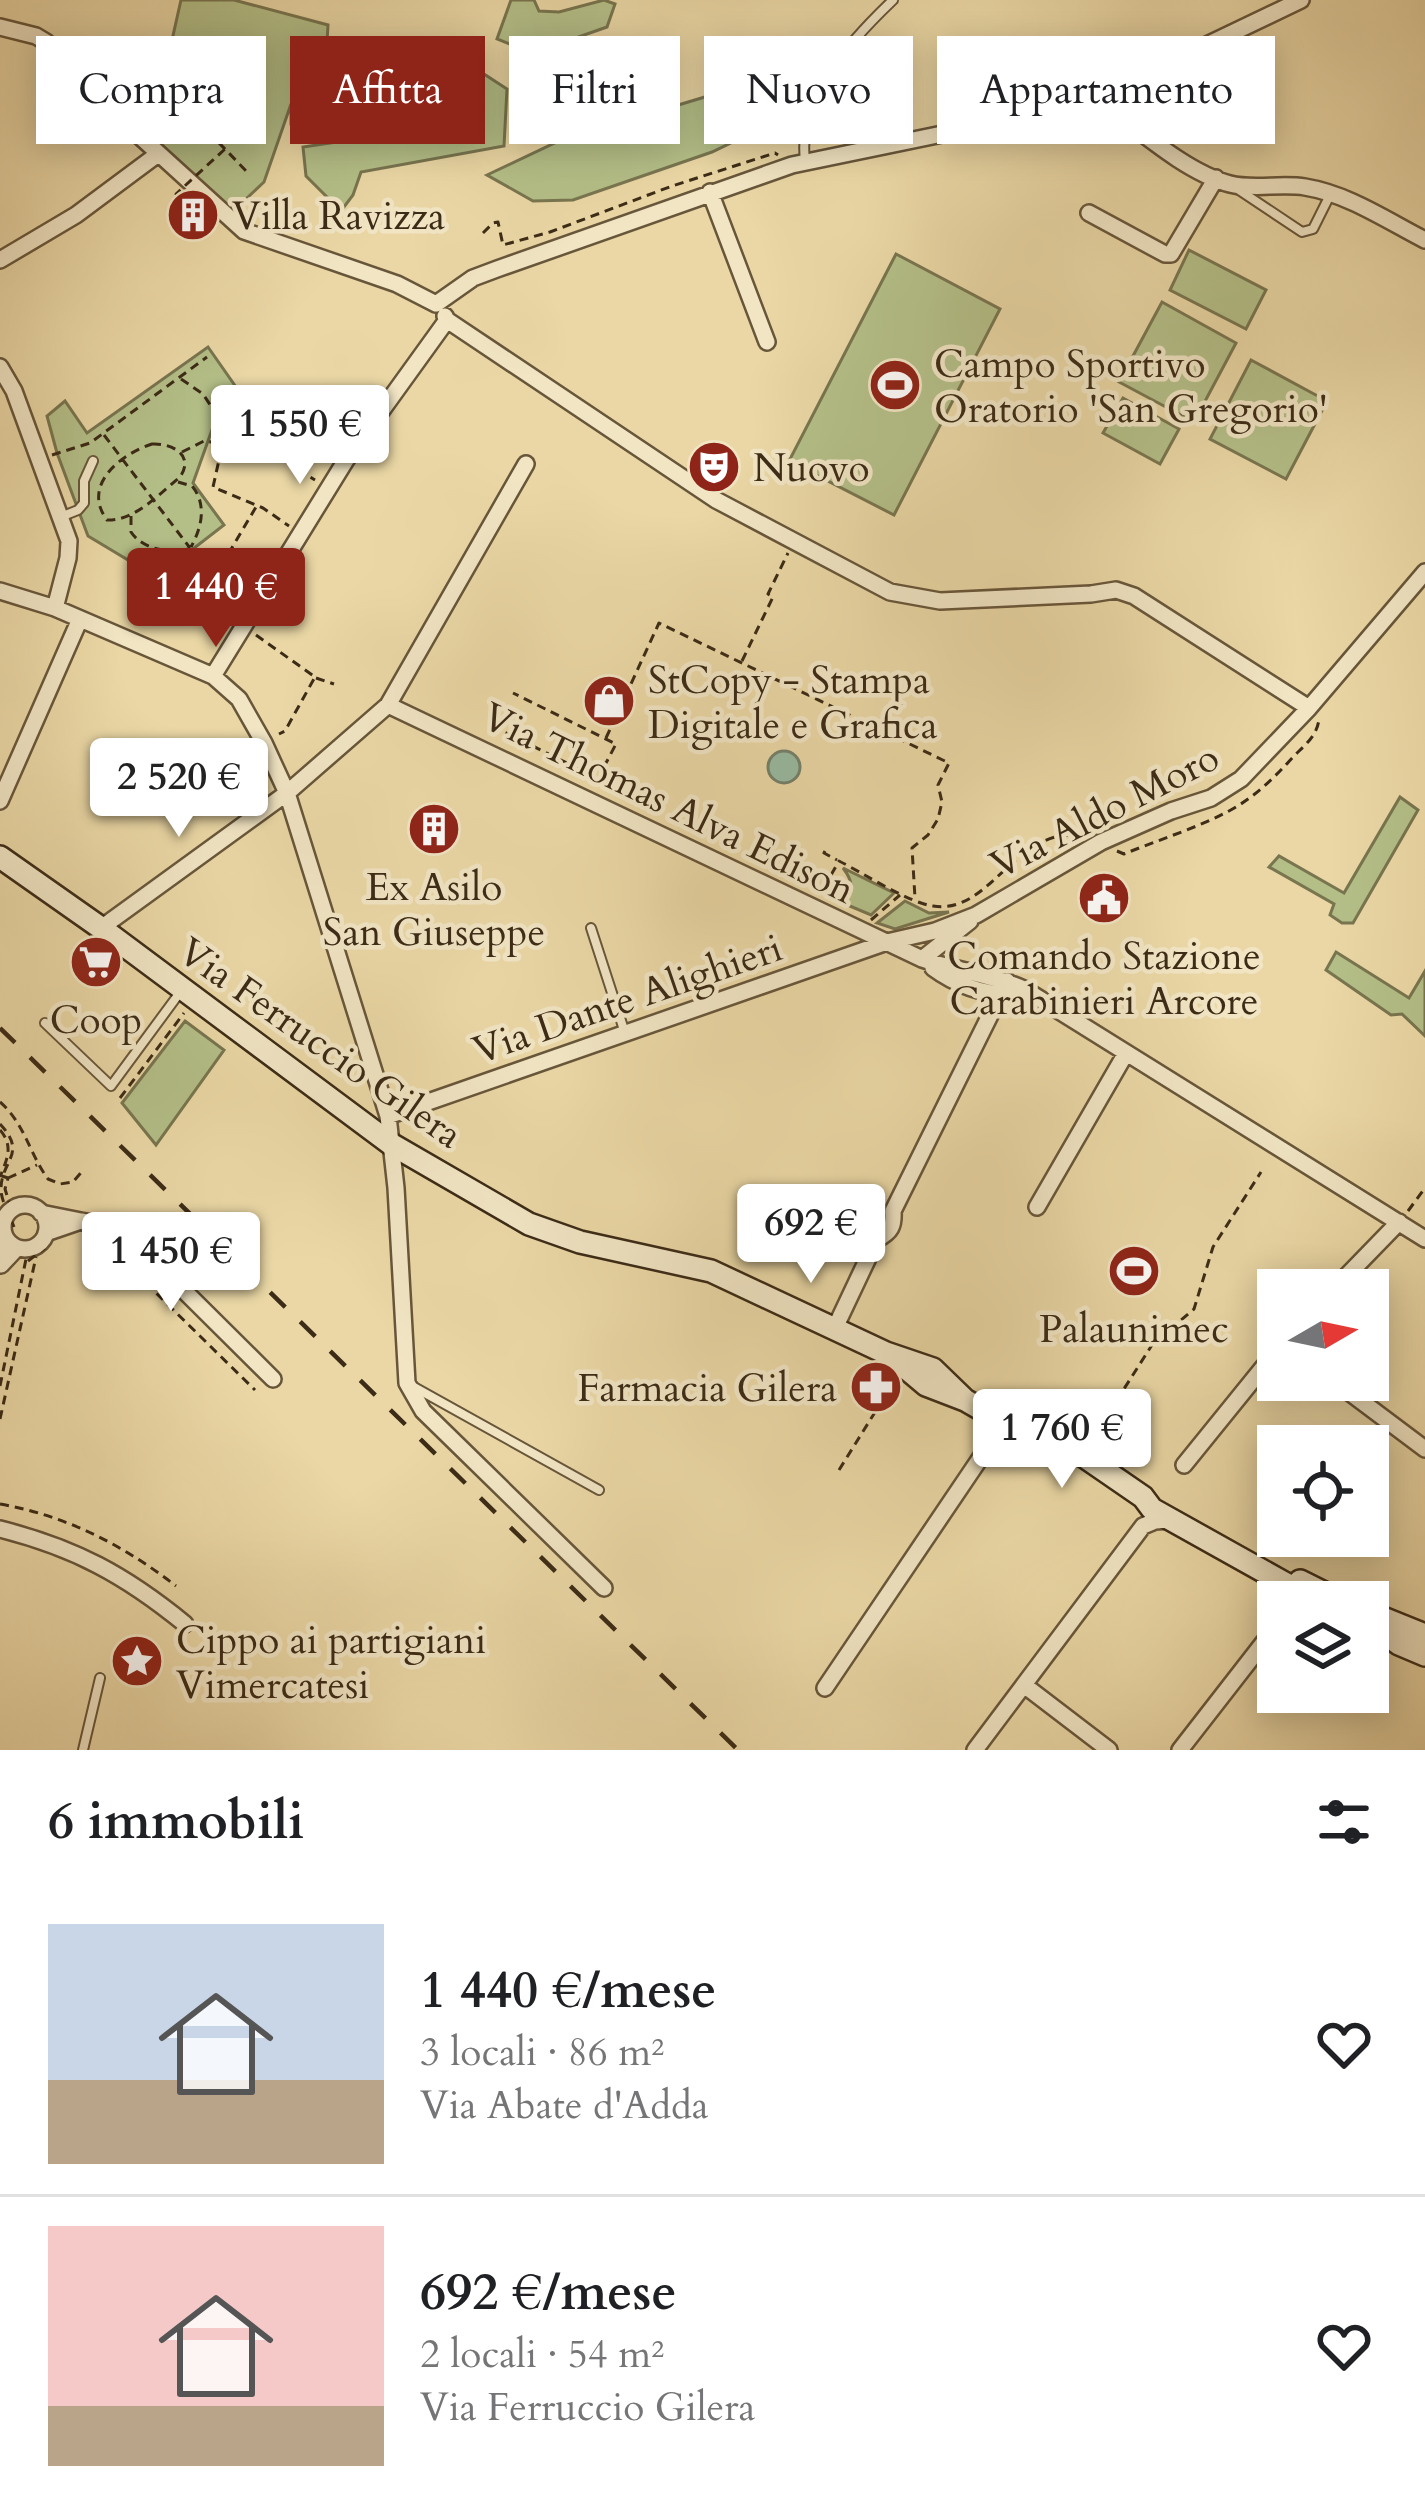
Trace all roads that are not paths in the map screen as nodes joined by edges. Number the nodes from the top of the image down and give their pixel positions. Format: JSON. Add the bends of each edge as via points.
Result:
{"nodes":[{"id":1,"x":893,"y":0,"type":"edge"},
{"id":2,"x":1301,"y":0,"type":"edge"},
{"id":3,"x":0,"y":26,"type":"edge"},
{"id":4,"x":1226,"y":36,"type":"edge"},
{"id":5,"x":937,"y":135,"type":"edge"},
{"id":6,"x":1160,"y":144,"type":"edge"},
{"id":7,"x":158,"y":154,"type":"junction"},
{"id":8,"x":799,"y":163,"type":"junction"},
{"id":9,"x":1216,"y":178,"type":"junction"},
{"id":10,"x":1234,"y":185,"type":"junction"},
{"id":11,"x":710,"y":191,"type":"junction"},
{"id":12,"x":1331,"y":193,"type":"junction"},
{"id":13,"x":1089,"y":213,"type":"dead end"},
{"id":14,"x":1425,"y":240,"type":"edge"},
{"id":15,"x":0,"y":260,"type":"edge"},
{"id":16,"x":436,"y":304,"type":"junction"},
{"id":17,"x":447,"y":320,"type":"junction"},
{"id":18,"x":767,"y":343,"type":"dead end"},
{"id":19,"x":0,"y":367,"type":"edge"},
{"id":20,"x":93,"y":461,"type":"dead end"},
{"id":21,"x":526,"y":464,"type":"dead end"},
{"id":22,"x":61,"y":517,"type":"junction"},
{"id":23,"x":1425,"y":572,"type":"edge"},
{"id":24,"x":0,"y":591,"type":"edge"},
{"id":25,"x":55,"y":608,"type":"junction"},
{"id":26,"x":80,"y":619,"type":"junction"},
{"id":27,"x":213,"y":676,"type":"junction"},
{"id":28,"x":388,"y":705,"type":"junction"},
{"id":29,"x":1314,"y":712,"type":"junction"},
{"id":30,"x":287,"y":793,"type":"junction"},
{"id":31,"x":0,"y":801,"type":"edge"},
{"id":32,"x":0,"y":857,"type":"edge"},
{"id":33,"x":976,"y":915,"type":"junction"},
{"id":34,"x":101,"y":928,"type":"junction"},
{"id":35,"x":591,"y":928,"type":"dead end"},
{"id":36,"x":950,"y":938,"type":"junction"},
{"id":37,"x":887,"y":942,"type":"junction"},
{"id":38,"x":922,"y":959,"type":"junction"},
{"id":39,"x":967,"y":971,"type":"junction"},
{"id":40,"x":1004,"y":988,"type":"junction"},
{"id":41,"x":189,"y":995,"type":"junction"},
{"id":42,"x":44,"y":1023,"type":"dead end"},
{"id":43,"x":626,"y":1033,"type":"junction"},
{"id":44,"x":1126,"y":1053,"type":"junction"},
{"id":45,"x":388,"y":1116,"type":"junction"},
{"id":46,"x":391,"y":1144,"type":"junction"},
{"id":47,"x":1037,"y":1207,"type":"dead end"},
{"id":48,"x":41,"y":1213,"type":"junction"},
{"id":49,"x":81,"y":1221,"type":"junction"},
{"id":50,"x":1399,"y":1222,"type":"junction"},
{"id":51,"x":1425,"y":1239,"type":"edge"},
{"id":52,"x":45,"y":1241,"type":"junction"},
{"id":53,"x":17,"y":1250,"type":"junction"},
{"id":54,"x":0,"y":1267,"type":"edge"},
{"id":55,"x":1354,"y":1269,"type":"edge"},
{"id":56,"x":835,"y":1328,"type":"junction"},
{"id":57,"x":1257,"y":1374,"type":"edge"},
{"id":58,"x":273,"y":1379,"type":"dead end"},
{"id":59,"x":407,"y":1383,"type":"junction"},
{"id":60,"x":1361,"y":1401,"type":"edge"},
{"id":61,"x":1004,"y":1423,"type":"junction"},
{"id":62,"x":1038,"y":1441,"type":"junction"},
{"id":63,"x":1425,"y":1449,"type":"edge"},
{"id":64,"x":1184,"y":1466,"type":"dead end"},
{"id":65,"x":1115,"y":1479,"type":"junction"},
{"id":66,"x":598,"y":1490,"type":"dead end"},
{"id":67,"x":1143,"y":1497,"type":"junction"},
{"id":68,"x":1172,"y":1520,"type":"junction"},
{"id":69,"x":0,"y":1529,"type":"edge"},
{"id":70,"x":1265,"y":1581,"type":"edge"},
{"id":71,"x":1292,"y":1581,"type":"edge"},
{"id":72,"x":604,"y":1588,"type":"dead end"},
{"id":73,"x":1389,"y":1620,"type":"edge"},
{"id":74,"x":184,"y":1624,"type":"dead end"},
{"id":75,"x":1425,"y":1635,"type":"edge"},
{"id":76,"x":1389,"y":1637,"type":"edge"},
{"id":77,"x":1257,"y":1651,"type":"edge"},
{"id":78,"x":1425,"y":1654,"type":"edge"},
{"id":79,"x":100,"y":1678,"type":"dead end"},
{"id":80,"x":1024,"y":1685,"type":"junction"},
{"id":81,"x":825,"y":1688,"type":"dead end"},
{"id":82,"x":83,"y":1750,"type":"edge"},
{"id":83,"x":975,"y":1750,"type":"edge"},
{"id":84,"x":1109,"y":1750,"type":"edge"},
{"id":85,"x":1180,"y":1750,"type":"edge"}],
"edges":[{"from":1,"to":8,"type":"lane","via":[[823,86]]},
{"from":2,"to":4,"type":"street"},
{"from":3,"to":7,"type":"street","via":[[46,42]]},
{"from":5,"to":8,"type":"street"},
{"from":6,"to":9,"type":"street"},
{"from":7,"to":15,"type":"street"},
{"from":7,"to":16,"type":"street","via":[[244,231]]},
{"from":8,"to":11,"type":"street"},
{"from":9,"to":10,"type":"street"},
{"from":9,"to":13,"type":"street","via":[[1171,254]]},
{"from":10,"to":12,"type":"street"},
{"from":10,"to":12,"type":"lane","via":[[1302,232],[1312,229]]},
{"from":11,"to":16,"type":"street","via":[[485,274]]},
{"from":11,"to":18,"type":"street"},
{"from":12,"to":14,"type":"street"},
{"from":16,"to":17,"type":"street"},
{"from":17,"to":27,"type":"street","via":[[372,423]]},
{"from":17,"to":29,"type":"street","via":[[716,500],[890,592],[940,601],[1116,590]]},
{"from":19,"to":22,"type":"street"},
{"from":20,"to":22,"type":"lane","via":[[84,503]]},
{"from":21,"to":28,"type":"street"},
{"from":22,"to":25,"type":"street","via":[[68,558]]},
{"from":23,"to":29,"type":"street","name":"Via Aldo Moro"},
{"from":24,"to":25,"type":"street"},
{"from":25,"to":26,"type":"street"},
{"from":26,"to":27,"type":"street"},
{"from":26,"to":31,"type":"street"},
{"from":27,"to":30,"type":"street","via":[[239,699]]},
{"from":28,"to":30,"type":"street"},
{"from":28,"to":37,"type":"street","name":"Via Thomas Alva Edison"},
{"from":29,"to":33,"type":"street","name":"Via Aldo Moro","via":[[1211,798],[1101,842]]},
{"from":30,"to":34,"type":"street"},
{"from":30,"to":45,"type":"street"},
{"from":32,"to":34,"type":"main road","name":"Via Ferruccio Gilera"},
{"from":33,"to":36,"type":"street","name":"Via Aldo Moro"},
{"from":33,"to":37,"type":"street","name":"Via Aldo Moro"},
{"from":34,"to":41,"type":"main road","name":"Via Ferruccio Gilera"},
{"from":35,"to":43,"type":"lane"},
{"from":36,"to":38,"type":"street","name":"Via Aldo Moro"},
{"from":36,"to":39,"type":"street","via":[[950,952]]},
{"from":37,"to":38,"type":"street","name":"Via Thomas Alva Edison"},
{"from":37,"to":43,"type":"street","name":"Via Dante Alighieri"},
{"from":38,"to":39,"type":"street","name":"Via Thomas Alva Edison"},
{"from":38,"to":40,"type":"street","name":"Via Thomas Alva Edison","via":[[976,990]]},
{"from":39,"to":40,"type":"street","name":"Via Thomas Alva Edison"},
{"from":40,"to":44,"type":"street","name":"Via Thomas Alva Edison","via":[[1032,996]]},
{"from":40,"to":56,"type":"street","via":[[893,1210],[894,1223],[878,1239]]},
{"from":41,"to":42,"type":"lane","via":[[111,1086]]},
{"from":41,"to":46,"type":"main road","name":"Via Ferruccio Gilera"},
{"from":43,"to":45,"type":"street","name":"Via Dante Alighieri"},
{"from":44,"to":47,"type":"street"},
{"from":44,"to":50,"type":"street","name":"Via Thomas Alva Edison"},
{"from":45,"to":46,"type":"street"},
{"from":46,"to":56,"type":"main road","name":"Via Ferruccio Gilera","via":[[530,1224],[711,1271]]},
{"from":46,"to":59,"type":"street"},
{"from":48,"to":49,"type":"street"},
{"from":48,"to":52,"type":"street"},
{"from":48,"to":53,"type":"street","via":[[23,1205],[11,1210],[3,1225]]},
{"from":49,"to":52,"type":"street"},
{"from":49,"to":58,"type":"street","via":[[128,1236]]},
{"from":50,"to":51,"type":"street","name":"Via Thomas Alva Edison"},
{"from":50,"to":55,"type":"street"},
{"from":52,"to":53,"type":"street"},
{"from":53,"to":54,"type":"street"},
{"from":56,"to":61,"type":"main road","name":"Via Ferruccio Gilera","via":[[933,1369]]},
{"from":57,"to":64,"type":"street"},
{"from":59,"to":66,"type":"lane"},
{"from":59,"to":72,"type":"street","via":[[423,1411]]},
{"from":60,"to":63,"type":"street"},
{"from":61,"to":62,"type":"main road","name":"Via Ferruccio Gilera"},
{"from":61,"to":81,"type":"street"},
{"from":62,"to":65,"type":"main road","name":"Via Ferruccio Gilera","via":[[1076,1467]]},
{"from":62,"to":65,"type":"main road","name":"Via Ferruccio Gilera","via":[[1082,1455]]},
{"from":65,"to":67,"type":"main road","name":"Via Ferruccio Gilera"},
{"from":67,"to":68,"type":"main road","name":"Via Ferruccio Gilera"},
{"from":67,"to":71,"type":"main road","name":"Via Ferruccio Gilera","via":[[1195,1518]]},
{"from":68,"to":70,"type":"main road","name":"Via Ferruccio Gilera"},
{"from":68,"to":80,"type":"street","via":[[1143,1526]]},
{"from":69,"to":74,"type":"street","via":[[102,1565]]},
{"from":73,"to":75,"type":"main road"},
{"from":76,"to":78,"type":"main road"},
{"from":77,"to":85,"type":"street"},
{"from":79,"to":82,"type":"lane"},
{"from":80,"to":83,"type":"street"},
{"from":80,"to":84,"type":"street"}]}
